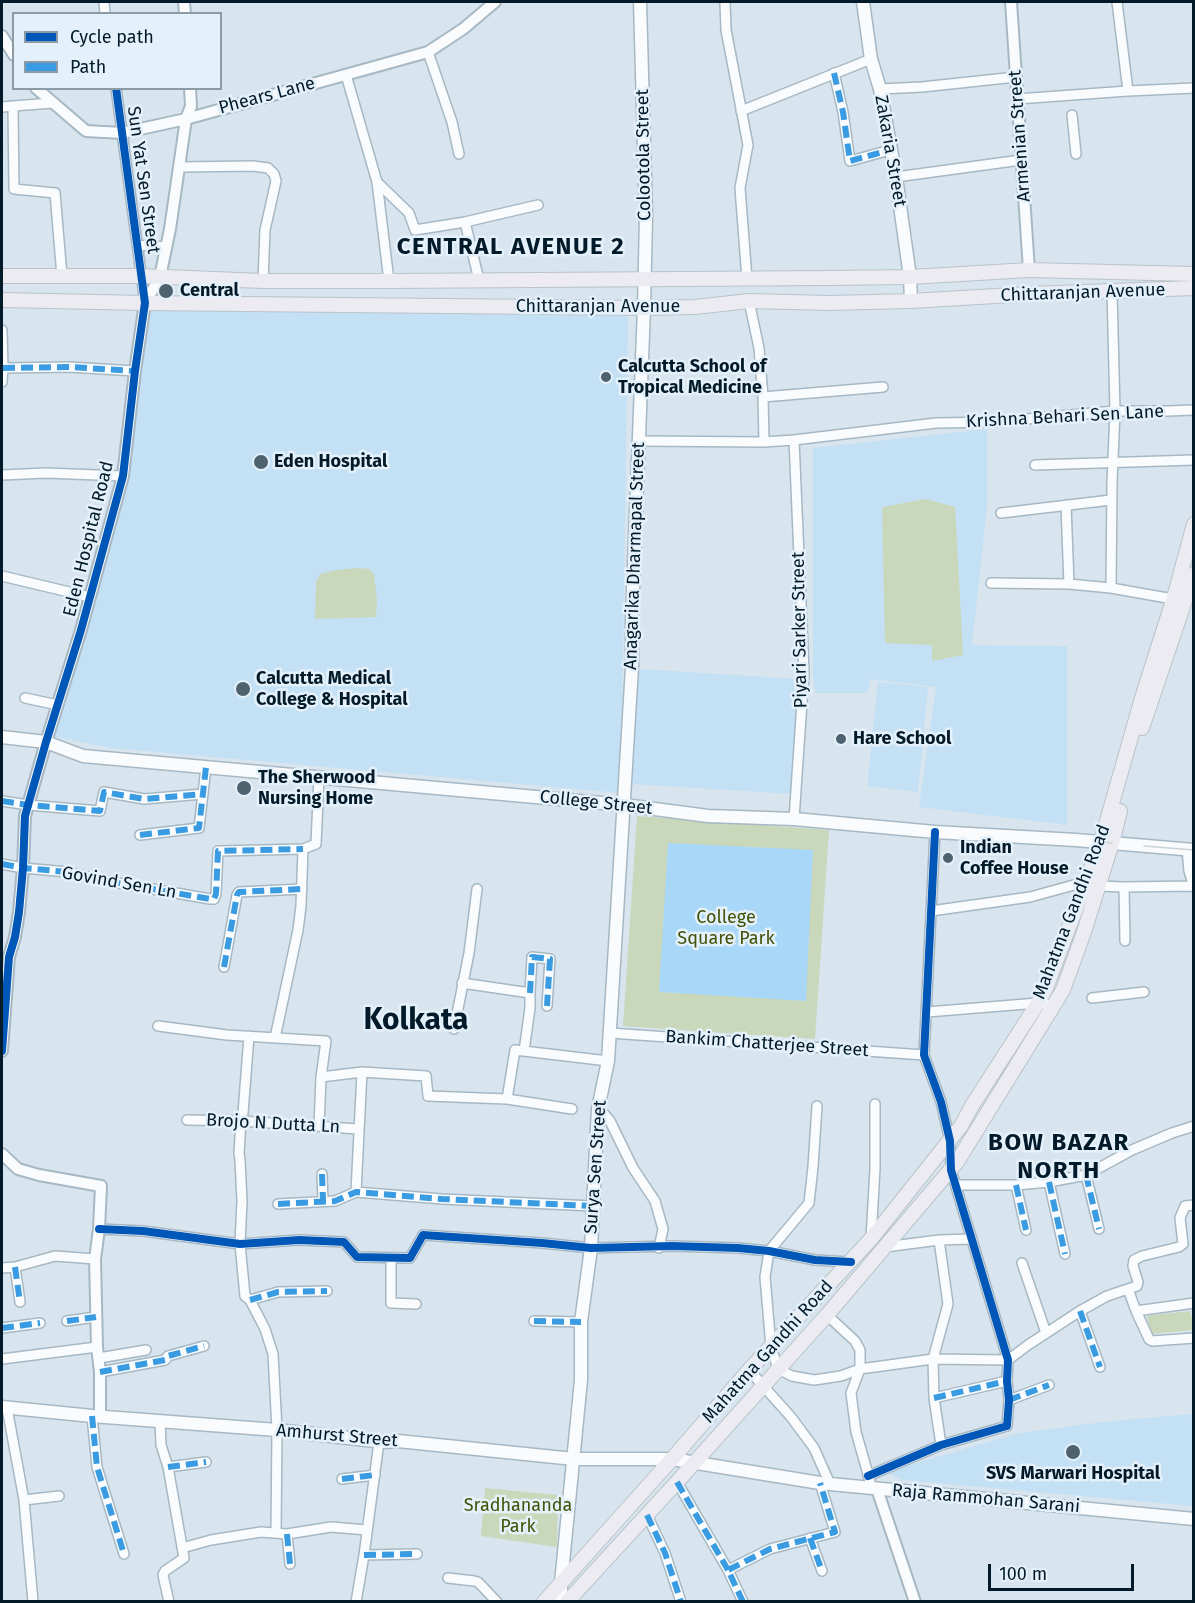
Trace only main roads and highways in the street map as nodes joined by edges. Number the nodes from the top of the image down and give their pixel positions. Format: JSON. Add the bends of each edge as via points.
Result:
{"nodes":[{"id":1,"x":640,"y":2,"type":"edge"},
{"id":2,"x":863,"y":2,"type":"edge"},
{"id":3,"x":1194,"y":273,"type":"edge"},
{"id":4,"x":2,"y":276,"type":"edge"},
{"id":5,"x":910,"y":277,"type":"junction"},
{"id":6,"x":645,"y":280,"type":"junction"},
{"id":7,"x":1194,"y":288,"type":"edge"},
{"id":8,"x":2,"y":300,"type":"edge"},
{"id":9,"x":911,"y":301,"type":"junction"},
{"id":10,"x":644,"y":308,"type":"junction"},
{"id":11,"x":1194,"y":524,"type":"edge"},
{"id":12,"x":1194,"y":574,"type":"edge"},
{"id":13,"x":2,"y":737,"type":"edge"},
{"id":14,"x":624,"y":805,"type":"junction"},
{"id":15,"x":1106,"y":843,"type":"junction"},
{"id":16,"x":1190,"y":850,"type":"edge"},
{"id":17,"x":1091,"y":884,"type":"junction"},
{"id":18,"x":4,"y":1407,"type":"edge"},
{"id":19,"x":574,"y":1459,"type":"junction"},
{"id":20,"x":672,"y":1459,"type":"junction"},
{"id":21,"x":693,"y":1463,"type":"junction"},
{"id":22,"x":1194,"y":1519,"type":"edge"},
{"id":23,"x":561,"y":1583,"type":"junction"},
{"id":24,"x":544,"y":1602,"type":"edge"},
{"id":25,"x":561,"y":1602,"type":"edge"},
{"id":26,"x":567,"y":1602,"type":"edge"}],
"edges":[{"from":1,"to":6,"type":"main road","name":"Colootola Street"},
{"from":2,"to":5,"type":"main road","name":"Zakaria Street","via":[[896,177]]},
{"from":3,"to":5,"type":"main road","via":[[1029,270]]},
{"from":4,"to":6,"type":"main road","via":[[263,281]]},
{"from":5,"to":6,"type":"main road"},
{"from":5,"to":9,"type":"main road","name":"Zakaria Street"},
{"from":6,"to":10,"type":"main road","name":"Colootola Street"},
{"from":7,"to":9,"type":"main road","name":"Chittaranjan Avenue"},
{"from":8,"to":10,"type":"main road","name":"Chittaranjan Avenue"},
{"from":9,"to":10,"type":"main road","name":"Chittaranjan Avenue","via":[[749,301]]},
{"from":10,"to":14,"type":"main road","name":"Anagarika Dharmapal Street","via":[[633,667]]},
{"from":11,"to":15,"type":"main road","name":"Mahatma Gandhi Road","via":[[1142,698]]},
{"from":12,"to":15,"type":"main road","name":"Mahatma Gandhi Road"},
{"from":13,"to":14,"type":"main road","name":"College Street","via":[[46,742],[83,756]]},
{"from":14,"to":15,"type":"main road","name":"College Street","via":[[708,816]]},
{"from":14,"to":19,"type":"main road","name":"Surya Sen Street","via":[[608,1061],[598,1110]]},
{"from":15,"to":16,"type":"main road","name":"College Street"},
{"from":15,"to":17,"type":"main road","name":"Mahatma Gandhi Road"},
{"from":17,"to":20,"type":"main road","name":"Mahatma Gandhi Road","via":[[1038,1003],[961,1126],[871,1239]]},
{"from":17,"to":21,"type":"main road","name":"Mahatma Gandhi Road","via":[[1084,932],[1063,990],[951,1170]]},
{"from":18,"to":19,"type":"main road","name":"Amhurst Street"},
{"from":19,"to":20,"type":"main road","name":"Amhurst Street"},
{"from":19,"to":23,"type":"main road","name":"Surya Sen Street"},
{"from":20,"to":21,"type":"main road","name":"Raja Rammohan Sarani"},
{"from":20,"to":23,"type":"main road","name":"Mahatma Gandhi Road"},
{"from":21,"to":22,"type":"main road","name":"Raja Rammohan Sarani","via":[[825,1484]]},
{"from":21,"to":26,"type":"main road","name":"Mahatma Gandhi Road"},
{"from":23,"to":24,"type":"main road","name":"Mahatma Gandhi Road"},
{"from":23,"to":25,"type":"main road","name":"Surya Sen Street"}]}
